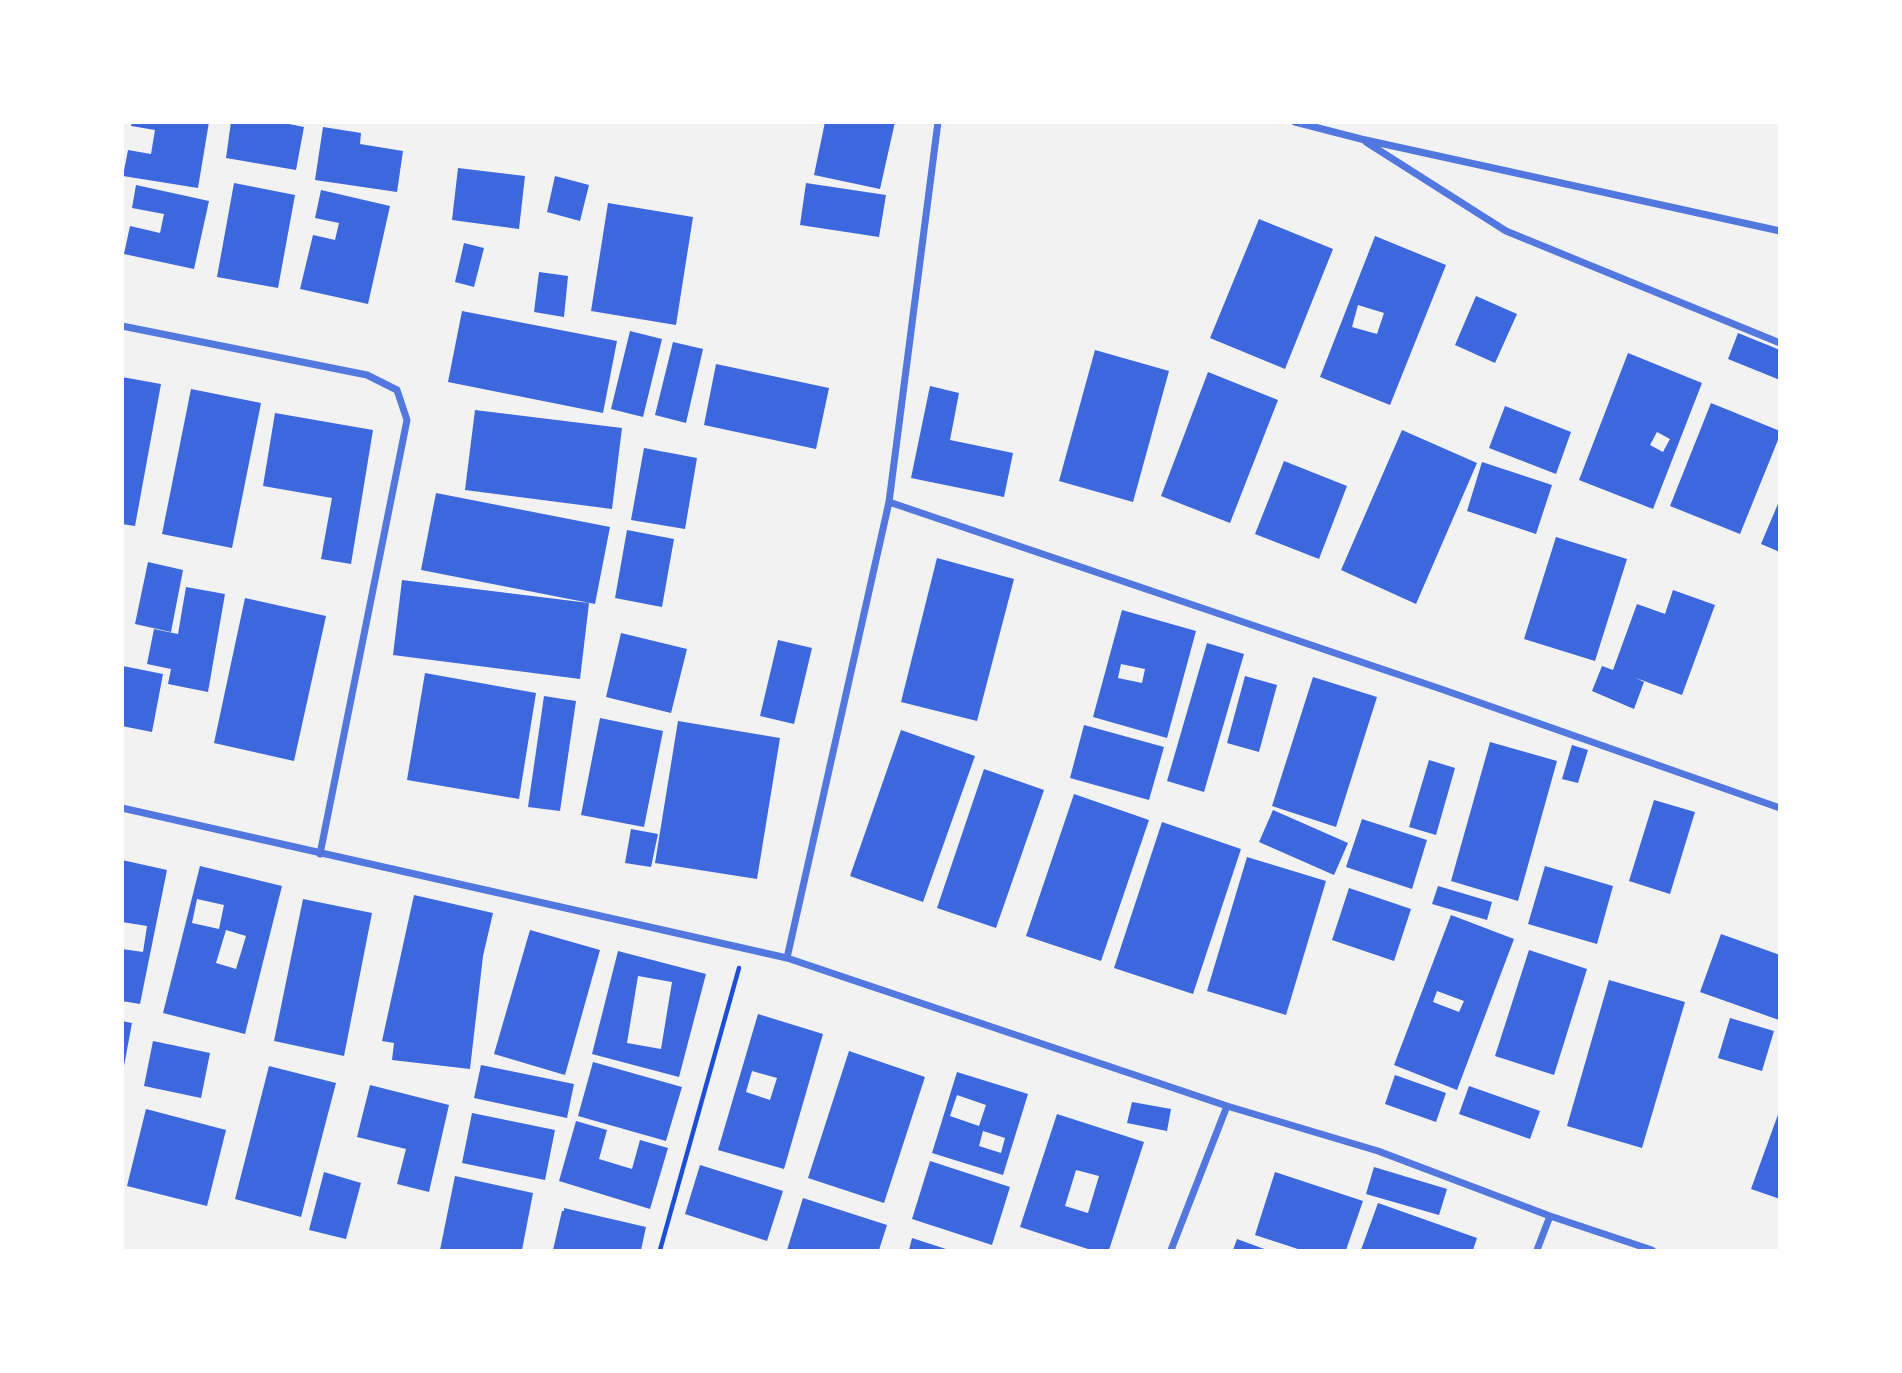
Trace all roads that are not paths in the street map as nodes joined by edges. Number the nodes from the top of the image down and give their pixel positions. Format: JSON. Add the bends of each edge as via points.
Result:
{"nodes":[{"id":1,"x":938,"y":122,"type":"edge"},
{"id":2,"x":1295,"y":122,"type":"edge"},
{"id":3,"x":1361,"y":139,"type":"junction"},
{"id":4,"x":1780,"y":231,"type":"edge"},
{"id":5,"x":122,"y":326,"type":"edge"},
{"id":6,"x":1780,"y":343,"type":"edge"},
{"id":7,"x":889,"y":502,"type":"junction"},
{"id":8,"x":122,"y":808,"type":"edge"},
{"id":9,"x":1780,"y":808,"type":"edge"},
{"id":10,"x":320,"y":854,"type":"junction"},
{"id":11,"x":787,"y":958,"type":"junction"},
{"id":12,"x":1227,"y":1105,"type":"junction"},
{"id":13,"x":1550,"y":1216,"type":"junction"},
{"id":14,"x":1171,"y":1251,"type":"edge"},
{"id":15,"x":1537,"y":1251,"type":"edge"},
{"id":16,"x":1652,"y":1251,"type":"edge"}],
"edges":[{"from":1,"to":7,"type":"street"},
{"from":2,"to":3,"type":"street"},
{"from":3,"to":4,"type":"street"},
{"from":3,"to":6,"type":"street","via":[[1506,231]]},
{"from":5,"to":10,"type":"street","via":[[367,375],[397,390],[407,419]]},
{"from":7,"to":9,"type":"street"},
{"from":7,"to":11,"type":"street"},
{"from":8,"to":10,"type":"street"},
{"from":10,"to":11,"type":"street"},
{"from":11,"to":12,"type":"street"},
{"from":12,"to":13,"type":"street","via":[[1378,1151]]},
{"from":12,"to":14,"type":"street"},
{"from":13,"to":15,"type":"street"},
{"from":13,"to":16,"type":"street"}]}
